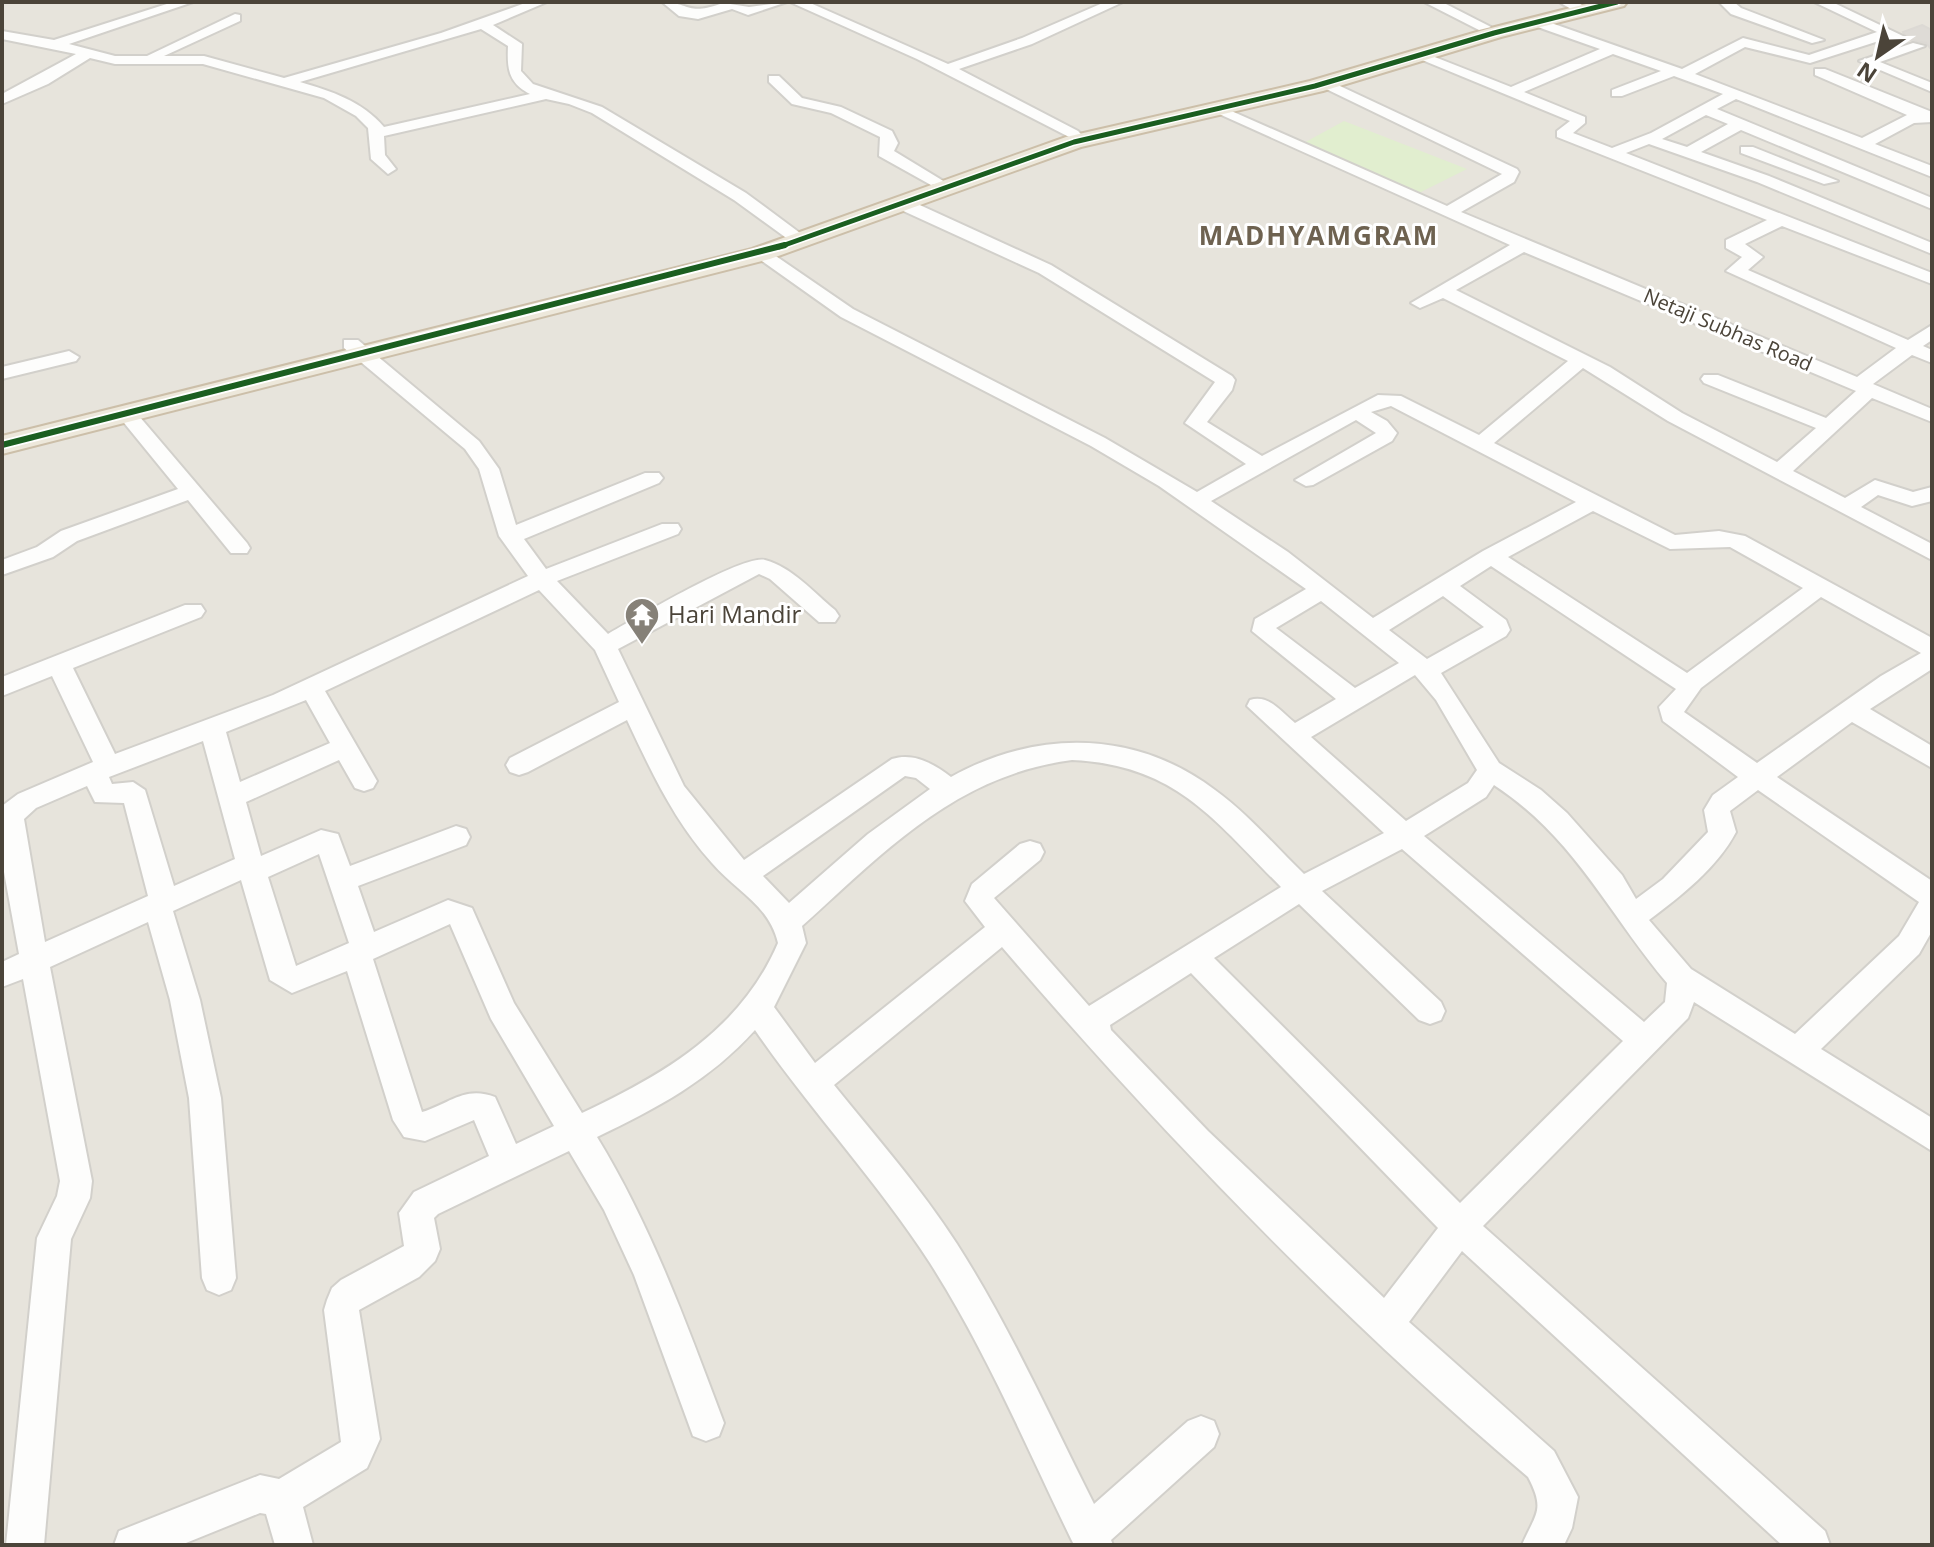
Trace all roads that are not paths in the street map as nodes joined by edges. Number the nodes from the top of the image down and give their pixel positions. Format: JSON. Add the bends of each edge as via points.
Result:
{"nodes":[{"id":1,"x":186,"y":2,"type":"edge"},
{"id":2,"x":540,"y":2,"type":"edge"},
{"id":3,"x":669,"y":2,"type":"edge"},
{"id":4,"x":780,"y":2,"type":"edge"},
{"id":5,"x":797,"y":2,"type":"edge"},
{"id":6,"x":1116,"y":2,"type":"edge"},
{"id":7,"x":1431,"y":2,"type":"edge"},
{"id":8,"x":1617,"y":2,"type":"edge"},
{"id":9,"x":1726,"y":2,"type":"edge"},
{"id":10,"x":728,"y":4,"type":"edge"},
{"id":11,"x":1826,"y":4,"type":"edge"},
{"id":12,"x":1577,"y":5,"type":"edge"},
{"id":13,"x":235,"y":18,"type":"dead end"},
{"id":14,"x":1537,"y":22,"type":"junction"},
{"id":15,"x":1773,"y":25,"type":"junction"},
{"id":16,"x":485,"y":26,"type":"junction"},
{"id":17,"x":1484,"y":27,"type":"junction"},
{"id":18,"x":1889,"y":33,"type":"junction"},
{"id":19,"x":5,"y":35,"type":"edge"},
{"id":20,"x":1817,"y":40,"type":"dead end"},
{"id":21,"x":55,"y":44,"type":"junction"},
{"id":22,"x":1925,"y":49,"type":"edge"},
{"id":23,"x":1610,"y":50,"type":"junction"},
{"id":24,"x":86,"y":54,"type":"junction"},
{"id":25,"x":1417,"y":55,"type":"junction"},
{"id":26,"x":144,"y":60,"type":"junction"},
{"id":27,"x":946,"y":69,"type":"junction"},
{"id":28,"x":1820,"y":72,"type":"dead end"},
{"id":29,"x":1677,"y":73,"type":"junction"},
{"id":30,"x":774,"y":79,"type":"dead end"},
{"id":31,"x":286,"y":82,"type":"junction"},
{"id":32,"x":1325,"y":83,"type":"junction"},
{"id":33,"x":1932,"y":88,"type":"edge"},
{"id":34,"x":1511,"y":92,"type":"junction"},
{"id":35,"x":1617,"y":93,"type":"dead end"},
{"id":36,"x":1735,"y":93,"type":"junction"},
{"id":37,"x":545,"y":95,"type":"junction"},
{"id":38,"x":2,"y":100,"type":"edge"},
{"id":39,"x":1215,"y":109,"type":"junction"},
{"id":40,"x":1705,"y":109,"type":"junction"},
{"id":41,"x":1927,"y":116,"type":"edge"},
{"id":42,"x":1742,"y":123,"type":"junction"},
{"id":43,"x":377,"y":133,"type":"junction"},
{"id":44,"x":1073,"y":134,"type":"junction"},
{"id":45,"x":1772,"y":136,"type":"junction"},
{"id":46,"x":1648,"y":139,"type":"junction"},
{"id":47,"x":1863,"y":144,"type":"junction"},
{"id":48,"x":1747,"y":150,"type":"junction"},
{"id":49,"x":1688,"y":153,"type":"junction"},
{"id":50,"x":1616,"y":155,"type":"junction"},
{"id":51,"x":1723,"y":165,"type":"junction"},
{"id":52,"x":388,"y":169,"type":"dead end"},
{"id":53,"x":1850,"y":169,"type":"junction"},
{"id":54,"x":1930,"y":170,"type":"edge"},
{"id":55,"x":1830,"y":181,"type":"junction"},
{"id":56,"x":937,"y":182,"type":"junction"},
{"id":57,"x":1893,"y":187,"type":"junction"},
{"id":58,"x":1805,"y":196,"type":"junction"},
{"id":59,"x":1927,"y":202,"type":"edge"},
{"id":60,"x":905,"y":205,"type":"junction"},
{"id":61,"x":1448,"y":212,"type":"junction"},
{"id":62,"x":1783,"y":219,"type":"junction"},
{"id":63,"x":1879,"y":227,"type":"junction"},
{"id":64,"x":791,"y":233,"type":"junction"},
{"id":65,"x":1523,"y":245,"type":"junction"},
{"id":66,"x":1932,"y":249,"type":"edge"},
{"id":67,"x":761,"y":254,"type":"junction"},
{"id":68,"x":1932,"y":279,"type":"edge"},
{"id":69,"x":1444,"y":291,"type":"junction"},
{"id":70,"x":1420,"y":303,"type":"dead end"},
{"id":71,"x":1932,"y":331,"type":"edge"},
{"id":72,"x":356,"y":348,"type":"junction"},
{"id":73,"x":1910,"y":348,"type":"junction"},
{"id":74,"x":69,"y":357,"type":"dead end"},
{"id":75,"x":1932,"y":357,"type":"edge"},
{"id":76,"x":1581,"y":360,"type":"junction"},
{"id":77,"x":2,"y":373,"type":"edge"},
{"id":78,"x":1711,"y":379,"type":"dead end"},
{"id":79,"x":1864,"y":388,"type":"junction"},
{"id":80,"x":1356,"y":412,"type":"junction"},
{"id":81,"x":126,"y":413,"type":"junction"},
{"id":82,"x":1932,"y":416,"type":"edge"},
{"id":83,"x":1829,"y":426,"type":"junction"},
{"id":84,"x":2,"y":435,"type":"edge"},
{"id":85,"x":1481,"y":444,"type":"junction"},
{"id":86,"x":2,"y":445,"type":"edge"},
{"id":87,"x":1262,"y":465,"type":"junction"},
{"id":88,"x":1780,"y":471,"type":"junction"},
{"id":89,"x":652,"y":478,"type":"dead end"},
{"id":90,"x":1306,"y":480,"type":"dead end"},
{"id":91,"x":190,"y":492,"type":"junction"},
{"id":92,"x":1932,"y":494,"type":"edge"},
{"id":93,"x":1198,"y":500,"type":"junction"},
{"id":94,"x":1594,"y":502,"type":"junction"},
{"id":95,"x":1846,"y":507,"type":"junction"},
{"id":96,"x":670,"y":529,"type":"dead end"},
{"id":97,"x":510,"y":536,"type":"junction"},
{"id":98,"x":239,"y":548,"type":"dead end"},
{"id":99,"x":1932,"y":553,"type":"edge"},
{"id":100,"x":1491,"y":556,"type":"junction"},
{"id":101,"x":2,"y":568,"type":"edge"},
{"id":102,"x":542,"y":579,"type":"junction"},
{"id":103,"x":1445,"y":586,"type":"junction"},
{"id":104,"x":1821,"y":586,"type":"junction"},
{"id":105,"x":1323,"y":589,"type":"junction"},
{"id":106,"x":193,"y":611,"type":"dead end"},
{"id":107,"x":827,"y":616,"type":"dead end"},
{"id":108,"x":1374,"y":628,"type":"junction"},
{"id":109,"x":605,"y":646,"type":"junction"},
{"id":110,"x":1929,"y":656,"type":"edge"},
{"id":111,"x":59,"y":665,"type":"junction"},
{"id":112,"x":1421,"y":667,"type":"junction"},
{"id":113,"x":1688,"y":685,"type":"junction"},
{"id":114,"x":2,"y":687,"type":"edge"},
{"id":115,"x":311,"y":688,"type":"junction"},
{"id":116,"x":1352,"y":699,"type":"junction"},
{"id":117,"x":632,"y":706,"type":"junction"},
{"id":118,"x":1259,"y":706,"type":"dead end"},
{"id":119,"x":1852,"y":710,"type":"junction"},
{"id":120,"x":212,"y":728,"type":"junction"},
{"id":121,"x":1293,"y":736,"type":"junction"},
{"id":122,"x":343,"y":748,"type":"junction"},
{"id":123,"x":1932,"y":758,"type":"edge"},
{"id":124,"x":519,"y":765,"type":"dead end"},
{"id":125,"x":101,"y":769,"type":"junction"},
{"id":126,"x":1490,"y":770,"type":"junction"},
{"id":127,"x":1755,"y":778,"type":"junction"},
{"id":128,"x":364,"y":781,"type":"dead end"},
{"id":129,"x":949,"y":790,"type":"junction"},
{"id":130,"x":231,"y":797,"type":"junction"},
{"id":131,"x":6,"y":810,"type":"edge"},
{"id":132,"x":1406,"y":834,"type":"junction"},
{"id":133,"x":456,"y":837,"type":"dead end"},
{"id":134,"x":1030,"y":852,"type":"dead end"},
{"id":135,"x":251,"y":868,"type":"junction"},
{"id":136,"x":743,"y":875,"type":"junction"},
{"id":137,"x":344,"y":880,"type":"junction"},
{"id":138,"x":1301,"y":889,"type":"junction"},
{"id":139,"x":1932,"y":896,"type":"edge"},
{"id":140,"x":161,"y":903,"type":"junction"},
{"id":141,"x":1932,"y":905,"type":"edge"},
{"id":142,"x":1634,"y":916,"type":"junction"},
{"id":143,"x":787,"y":922,"type":"junction"},
{"id":144,"x":1002,"y":930,"type":"junction"},
{"id":145,"x":361,"y":951,"type":"junction"},
{"id":146,"x":1193,"y":956,"type":"junction"},
{"id":147,"x":37,"y":962,"type":"junction"},
{"id":148,"x":2,"y":975,"type":"edge"},
{"id":149,"x":1681,"y":978,"type":"junction"},
{"id":150,"x":757,"y":1008,"type":"junction"},
{"id":151,"x":1430,"y":1011,"type":"dead end"},
{"id":152,"x":1096,"y":1035,"type":"junction"},
{"id":153,"x":1645,"y":1041,"type":"junction"},
{"id":154,"x":1798,"y":1051,"type":"junction"},
{"id":155,"x":811,"y":1085,"type":"junction"},
{"id":156,"x":574,"y":1129,"type":"junction"},
{"id":157,"x":1932,"y":1136,"type":"edge"},
{"id":158,"x":508,"y":1162,"type":"junction"},
{"id":159,"x":1460,"y":1227,"type":"junction"},
{"id":160,"x":219,"y":1278,"type":"dead end"},
{"id":161,"x":1385,"y":1325,"type":"junction"},
{"id":162,"x":706,"y":1423,"type":"dead end"},
{"id":163,"x":1201,"y":1434,"type":"dead end"},
{"id":164,"x":281,"y":1498,"type":"junction"},
{"id":165,"x":1092,"y":1540,"type":"edge"},
{"id":166,"x":25,"y":1545,"type":"edge"},
{"id":167,"x":133,"y":1545,"type":"edge"},
{"id":168,"x":294,"y":1545,"type":"edge"},
{"id":169,"x":1541,"y":1545,"type":"edge"},
{"id":170,"x":1811,"y":1545,"type":"edge"}],
"edges":[{"from":1,"to":21,"type":"street"},
{"from":2,"to":16,"type":"street"},
{"from":3,"to":10,"type":"street","via":[[690,17]]},
{"from":4,"to":10,"type":"street","via":[[748,11]]},
{"from":5,"to":27,"type":"street"},
{"from":6,"to":27,"type":"street"},
{"from":7,"to":17,"type":"street"},
{"from":8,"to":12,"type":"highway"},
{"from":9,"to":15,"type":"street"},
{"from":11,"to":15,"type":"street"},
{"from":11,"to":18,"type":"street"},
{"from":12,"to":14,"type":"highway"},
{"from":12,"to":17,"type":"highway"},
{"from":13,"to":26,"type":"street"},
{"from":14,"to":23,"type":"street"},
{"from":14,"to":25,"type":"highway"},
{"from":15,"to":20,"type":"street"},
{"from":16,"to":31,"type":"street"},
{"from":16,"to":37,"type":"street","via":[[515,44],[516,77]]},
{"from":17,"to":44,"type":"highway","via":[[1266,89]]},
{"from":18,"to":22,"type":"street"},
{"from":18,"to":29,"type":"street","via":[[1810,59],[1743,42]]},
{"from":19,"to":21,"type":"street"},
{"from":21,"to":24,"type":"street"},
{"from":22,"to":33,"type":"street","via":[[1866,61]]},
{"from":23,"to":29,"type":"street"},
{"from":23,"to":34,"type":"street"},
{"from":24,"to":26,"type":"street"},
{"from":24,"to":38,"type":"street"},
{"from":25,"to":32,"type":"highway"},
{"from":25,"to":34,"type":"street"},
{"from":26,"to":31,"type":"street","via":[[204,60]]},
{"from":27,"to":44,"type":"street"},
{"from":28,"to":41,"type":"street"},
{"from":29,"to":35,"type":"street"},
{"from":29,"to":36,"type":"street"},
{"from":30,"to":56,"type":"street","via":[[797,101],[836,110],[887,134],[885,153]]},
{"from":31,"to":43,"type":"street","via":[[344,102],[372,122]]},
{"from":32,"to":39,"type":"highway"},
{"from":32,"to":61,"type":"street","via":[[1511,172],[1508,179]]},
{"from":34,"to":50,"type":"street","via":[[1580,120],[1562,134]]},
{"from":36,"to":40,"type":"street"},
{"from":36,"to":47,"type":"street"},
{"from":37,"to":43,"type":"street"},
{"from":37,"to":64,"type":"street","via":[[588,105],[742,195]]},
{"from":39,"to":60,"type":"highway","via":[[1074,142]]},
{"from":39,"to":61,"type":"street","name":"Netaji Subhas Road"},
{"from":40,"to":42,"type":"street"},
{"from":40,"to":46,"type":"street"},
{"from":41,"to":47,"type":"street"},
{"from":42,"to":45,"type":"street"},
{"from":42,"to":49,"type":"street"},
{"from":43,"to":52,"type":"street","via":[[374,151]]},
{"from":44,"to":56,"type":"highway"},
{"from":45,"to":48,"type":"street"},
{"from":45,"to":53,"type":"street"},
{"from":46,"to":49,"type":"street"},
{"from":46,"to":50,"type":"street"},
{"from":47,"to":54,"type":"street"},
{"from":48,"to":51,"type":"street"},
{"from":48,"to":55,"type":"street"},
{"from":49,"to":51,"type":"street"},
{"from":50,"to":62,"type":"street"},
{"from":51,"to":58,"type":"street"},
{"from":53,"to":55,"type":"street"},
{"from":53,"to":57,"type":"street"},
{"from":54,"to":57,"type":"street"},
{"from":55,"to":58,"type":"street"},
{"from":56,"to":64,"type":"highway"},
{"from":57,"to":59,"type":"street"},
{"from":58,"to":63,"type":"street"},
{"from":59,"to":63,"type":"street"},
{"from":60,"to":67,"type":"highway"},
{"from":60,"to":87,"type":"street","via":[[1045,269],[1225,380],[1195,423]]},
{"from":61,"to":65,"type":"street","name":"Netaji Subhas Road"},
{"from":62,"to":68,"type":"street"},
{"from":62,"to":73,"type":"street","via":[[1732,244],[1754,257],[1735,271]]},
{"from":63,"to":66,"type":"street"},
{"from":64,"to":72,"type":"highway"},
{"from":65,"to":69,"type":"street"},
{"from":65,"to":79,"type":"street","name":"Netaji Subhas Road"},
{"from":67,"to":72,"type":"highway"},
{"from":67,"to":93,"type":"street","via":[[847,313],[1098,442]]},
{"from":69,"to":70,"type":"street"},
{"from":69,"to":76,"type":"street"},
{"from":71,"to":73,"type":"street"},
{"from":72,"to":81,"type":"highway"},
{"from":72,"to":84,"type":"highway"},
{"from":72,"to":97,"type":"street","via":[[472,445],[489,469]]},
{"from":73,"to":75,"type":"street"},
{"from":73,"to":79,"type":"street"},
{"from":74,"to":77,"type":"street"},
{"from":76,"to":85,"type":"street"},
{"from":76,"to":88,"type":"street"},
{"from":78,"to":83,"type":"street"},
{"from":79,"to":82,"type":"street","name":"Netaji Subhas Road"},
{"from":79,"to":83,"type":"street"},
{"from":80,"to":85,"type":"street","via":[[1394,400]]},
{"from":80,"to":87,"type":"street"},
{"from":80,"to":90,"type":"street","via":[[1380,425],[1385,437]]},
{"from":81,"to":86,"type":"highway"},
{"from":81,"to":91,"type":"street"},
{"from":83,"to":88,"type":"street"},
{"from":85,"to":94,"type":"street"},
{"from":87,"to":93,"type":"street"},
{"from":88,"to":95,"type":"street"},
{"from":89,"to":97,"type":"street"},
{"from":91,"to":98,"type":"street"},
{"from":91,"to":101,"type":"street","via":[[69,536],[33,558]]},
{"from":92,"to":95,"type":"street","via":[[1912,499],[1875,487]]},
{"from":93,"to":105,"type":"street"},
{"from":94,"to":100,"type":"street"},
{"from":94,"to":104,"type":"street","via":[[1670,542],[1722,536],[1737,541]]},
{"from":95,"to":99,"type":"street"},
{"from":96,"to":102,"type":"street"},
{"from":97,"to":102,"type":"street"},
{"from":100,"to":103,"type":"street"},
{"from":100,"to":113,"type":"street"},
{"from":102,"to":109,"type":"street"},
{"from":102,"to":115,"type":"street"},
{"from":103,"to":108,"type":"street"},
{"from":103,"to":112,"type":"street","via":[[1498,630]]},
{"from":104,"to":110,"type":"street"},
{"from":104,"to":113,"type":"street"},
{"from":105,"to":108,"type":"street"},
{"from":105,"to":116,"type":"street","via":[[1263,625],[1264,631]]},
{"from":106,"to":111,"type":"street"},
{"from":107,"to":109,"type":"street","via":[[778,574],[760,566]]},
{"from":108,"to":112,"type":"street"},
{"from":109,"to":117,"type":"street"},
{"from":110,"to":119,"type":"street"},
{"from":111,"to":114,"type":"street"},
{"from":111,"to":125,"type":"street"},
{"from":112,"to":116,"type":"street"},
{"from":112,"to":126,"type":"street","via":[[1445,694]]},
{"from":113,"to":127,"type":"street","via":[[1689,691],[1671,707],[1672,715]]},
{"from":115,"to":120,"type":"street"},
{"from":115,"to":122,"type":"street"},
{"from":116,"to":121,"type":"street"},
{"from":117,"to":124,"type":"street"},
{"from":117,"to":136,"type":"street","via":[[689,815]]},
{"from":118,"to":121,"type":"street"},
{"from":119,"to":123,"type":"street"},
{"from":119,"to":127,"type":"street"},
{"from":120,"to":125,"type":"street"},
{"from":120,"to":130,"type":"street"},
{"from":121,"to":132,"type":"street"},
{"from":122,"to":128,"type":"street"},
{"from":122,"to":130,"type":"street"},
{"from":125,"to":131,"type":"street"},
{"from":125,"to":140,"type":"street","via":[[104,795],[133,792],[136,797]]},
{"from":126,"to":132,"type":"street","via":[[1477,790]]},
{"from":126,"to":142,"type":"street","via":[[1558,820]]},
{"from":127,"to":139,"type":"street"},
{"from":127,"to":142,"type":"street","via":[[1717,810],[1723,832],[1718,840],[1673,887]]},
{"from":129,"to":136,"type":"street","via":[[923,770],[901,766]]},
{"from":129,"to":138,"type":"street","via":[[1033,753],[1064,748],[1126,756],[1180,778],[1206,797]]},
{"from":129,"to":143,"type":"street","via":[[907,818]]},
{"from":130,"to":135,"type":"street"},
{"from":131,"to":147,"type":"street"},
{"from":132,"to":138,"type":"street"},
{"from":132,"to":153,"type":"street"},
{"from":133,"to":137,"type":"street"},
{"from":134,"to":144,"type":"street","via":[[982,892],[979,901]]},
{"from":135,"to":137,"type":"street","via":[[321,841],[328,842]]},
{"from":135,"to":140,"type":"street"},
{"from":135,"to":145,"type":"street","via":[[286,977],[307,976]]},
{"from":136,"to":143,"type":"street"},
{"from":137,"to":145,"type":"street"},
{"from":138,"to":146,"type":"street"},
{"from":138,"to":151,"type":"street"},
{"from":140,"to":147,"type":"street"},
{"from":140,"to":160,"type":"street","via":[[205,1098]]},
{"from":141,"to":154,"type":"street","via":[[1909,945]]},
{"from":142,"to":149,"type":"street","via":[[1655,951]]},
{"from":143,"to":150,"type":"street","via":[[792,943]]},
{"from":144,"to":152,"type":"street"},
{"from":144,"to":155,"type":"street"},
{"from":145,"to":156,"type":"street","via":[[448,912],[462,916],[502,1010]]},
{"from":145,"to":158,"type":"street","via":[[409,1120],[426,1128],[464,1107],[484,1107]]},
{"from":146,"to":152,"type":"street","via":[[1099,1016]]},
{"from":146,"to":159,"type":"street"},
{"from":147,"to":148,"type":"street"},
{"from":147,"to":166,"type":"street","via":[[76,1181],[54,1238]]},
{"from":149,"to":153,"type":"street","via":[[1677,1009]]},
{"from":149,"to":154,"type":"street"},
{"from":150,"to":155,"type":"street"},
{"from":150,"to":156,"type":"street","via":[[730,1039],[681,1077],[615,1114]]},
{"from":152,"to":161,"type":"street"},
{"from":153,"to":159,"type":"street"},
{"from":154,"to":157,"type":"street"},
{"from":155,"to":165,"type":"street","via":[[944,1254]]},
{"from":156,"to":158,"type":"street"},
{"from":156,"to":162,"type":"street","via":[[609,1186],[649,1270]]},
{"from":158,"to":164,"type":"street","via":[[426,1203],[416,1213],[423,1249],[417,1259],[344,1300],[341,1310],[361,1439],[354,1455]]},
{"from":159,"to":161,"type":"street"},
{"from":159,"to":170,"type":"street"},
{"from":161,"to":169,"type":"street","via":[[1541,1464],[1559,1497],[1553,1528]]},
{"from":163,"to":165,"type":"street"},
{"from":164,"to":167,"type":"street","via":[[260,1494]]},
{"from":164,"to":168,"type":"street"}]}
